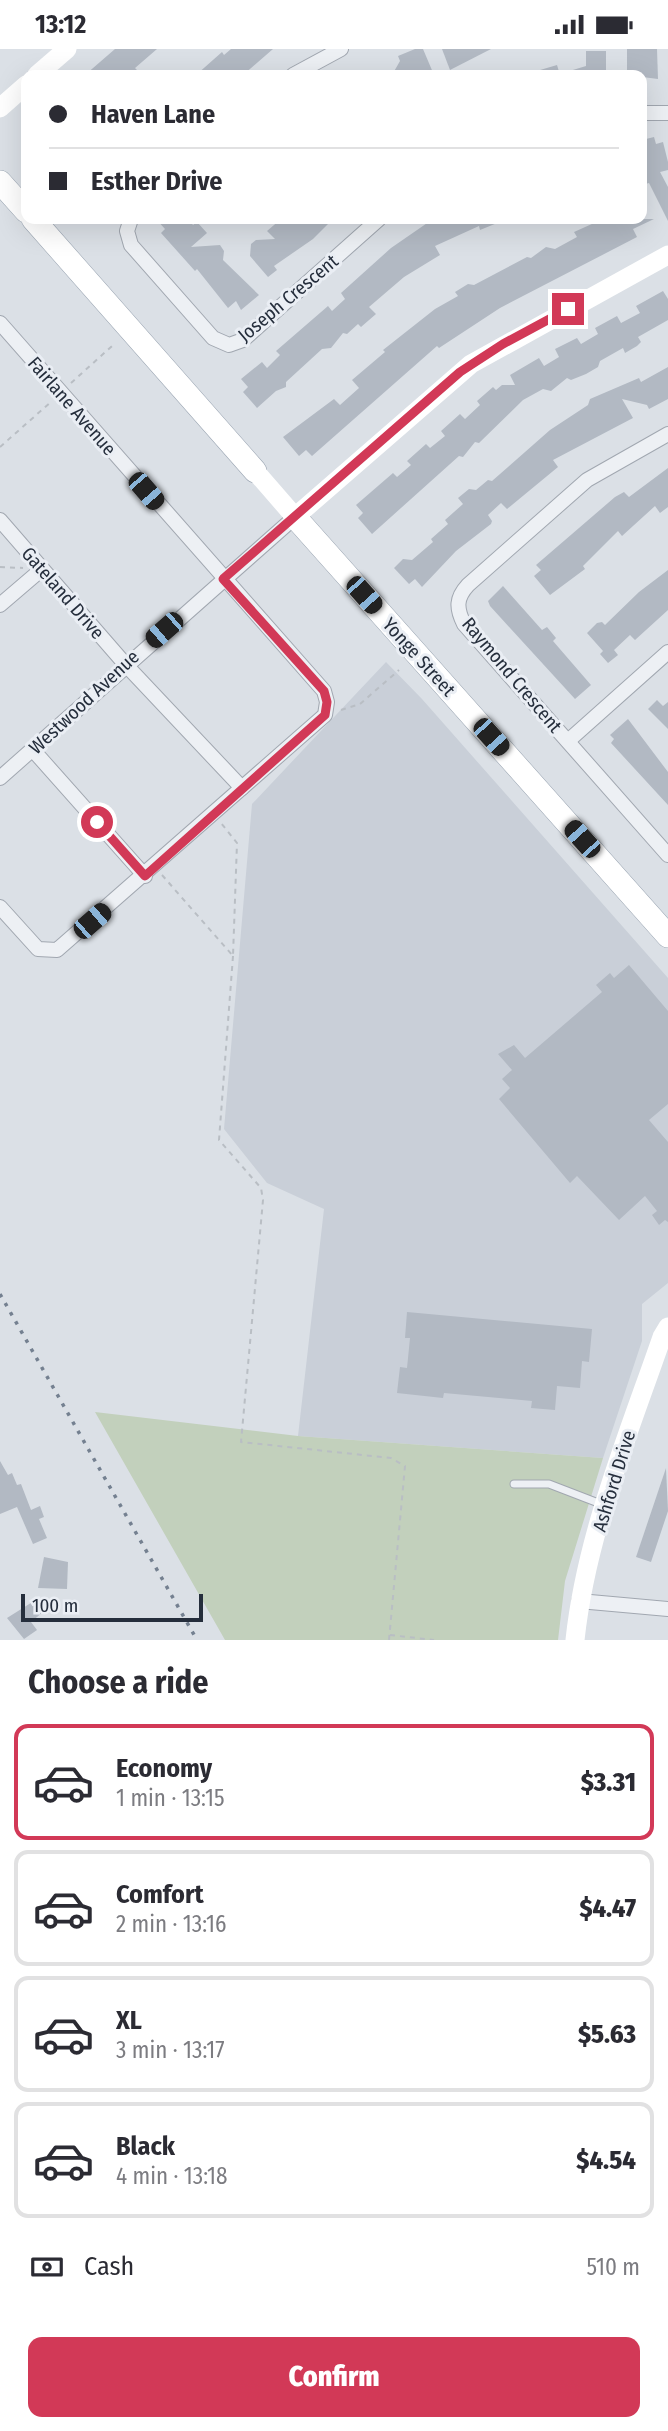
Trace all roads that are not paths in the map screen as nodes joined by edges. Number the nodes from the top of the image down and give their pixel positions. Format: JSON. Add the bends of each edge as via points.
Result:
{"nodes":[{"id":1,"x":67,"y":49,"type":"edge"},
{"id":2,"x":341,"y":49,"type":"edge"},
{"id":3,"x":43,"y":70,"type":"edge"},
{"id":4,"x":302,"y":70,"type":"edge"},
{"id":5,"x":21,"y":89,"type":"edge"},
{"id":6,"x":0,"y":108,"type":"edge"},
{"id":7,"x":647,"y":113,"type":"edge"},
{"id":8,"x":668,"y":113,"type":"edge"},
{"id":9,"x":0,"y":182,"type":"edge"},
{"id":10,"x":21,"y":205,"type":"edge"},
{"id":11,"x":37,"y":224,"type":"edge"},
{"id":12,"x":129,"y":224,"type":"edge"},
{"id":13,"x":373,"y":224,"type":"edge"},
{"id":14,"x":668,"y":255,"type":"edge"},
{"id":15,"x":0,"y":323,"type":"edge"},
{"id":16,"x":668,"y":434,"type":"edge"},
{"id":17,"x":255,"y":471,"type":"joint"},
{"id":18,"x":295,"y":517,"type":"junction"},
{"id":19,"x":0,"y":520,"type":"edge"},
{"id":20,"x":42,"y":569,"type":"junction"},
{"id":21,"x":223,"y":579,"type":"junction"},
{"id":22,"x":0,"y":605,"type":"edge"},
{"id":23,"x":668,"y":653,"type":"edge"},
{"id":24,"x":125,"y":664,"type":"junction"},
{"id":25,"x":568,"y":741,"type":"junction"},
{"id":26,"x":33,"y":750,"type":"junction"},
{"id":27,"x":0,"y":778,"type":"edge"},
{"id":28,"x":242,"y":788,"type":"junction"},
{"id":29,"x":668,"y":855,"type":"edge"},
{"id":30,"x":145,"y":876,"type":"junction"},
{"id":31,"x":0,"y":907,"type":"edge"},
{"id":32,"x":668,"y":936,"type":"edge"},
{"id":33,"x":666,"y":1336,"type":"edge"},
{"id":34,"x":514,"y":1485,"type":"dead end"},
{"id":35,"x":605,"y":1506,"type":"junction"},
{"id":36,"x":579,"y":1601,"type":"junction"},
{"id":37,"x":668,"y":1609,"type":"edge"},
{"id":38,"x":575,"y":1640,"type":"edge"}],
"edges":[{"from":1,"to":3,"type":"street"},
{"from":2,"to":4,"type":"street"},
{"from":5,"to":6,"type":"street"},
{"from":7,"to":8,"type":"street"},
{"from":9,"to":10,"type":"main road"},
{"from":11,"to":17,"type":"main road","name":"Yonge Street"},
{"from":12,"to":13,"type":"street","name":"Joseph Crescent","via":[[131,246],[213,338],[229,345],[243,340]]},
{"from":14,"to":18,"type":"street","via":[[471,364]]},
{"from":15,"to":21,"type":"street","name":"Fairlane Avenue"},
{"from":16,"to":25,"type":"street","name":"Raymond Crescent","via":[[587,480],[459,595],[464,624]]},
{"from":17,"to":18,"type":"street","name":"Yonge Street"},
{"from":18,"to":21,"type":"street","name":"Westwood Avenue"},
{"from":18,"to":32,"type":"main road","name":"Yonge Street"},
{"from":19,"to":20,"type":"street","name":"Gateland Drive"},
{"from":20,"to":22,"type":"street"},
{"from":20,"to":24,"type":"street","name":"Gateland Drive"},
{"from":21,"to":24,"type":"street","name":"Westwood Avenue"},
{"from":21,"to":28,"type":"street","name":"Fairlane Avenue","via":[[324,691],[327,702],[325,715]]},
{"from":23,"to":25,"type":"street"},
{"from":24,"to":26,"type":"street","name":"Westwood Avenue"},
{"from":24,"to":28,"type":"street","name":"Gateland Drive"},
{"from":25,"to":29,"type":"street","name":"Raymond Crescent"},
{"from":26,"to":27,"type":"street","name":"Westwood Avenue"},
{"from":26,"to":30,"type":"street"},
{"from":28,"to":30,"type":"street"},
{"from":30,"to":31,"type":"street","via":[[57,950],[38,949]]},
{"from":33,"to":35,"type":"street","name":"Ashford Drive"},
{"from":34,"to":35,"type":"lane","via":[[550,1484]]},
{"from":35,"to":36,"type":"street","name":"Ashford Drive"},
{"from":36,"to":37,"type":"street"},
{"from":36,"to":38,"type":"street","name":"Ashford Drive"}]}
